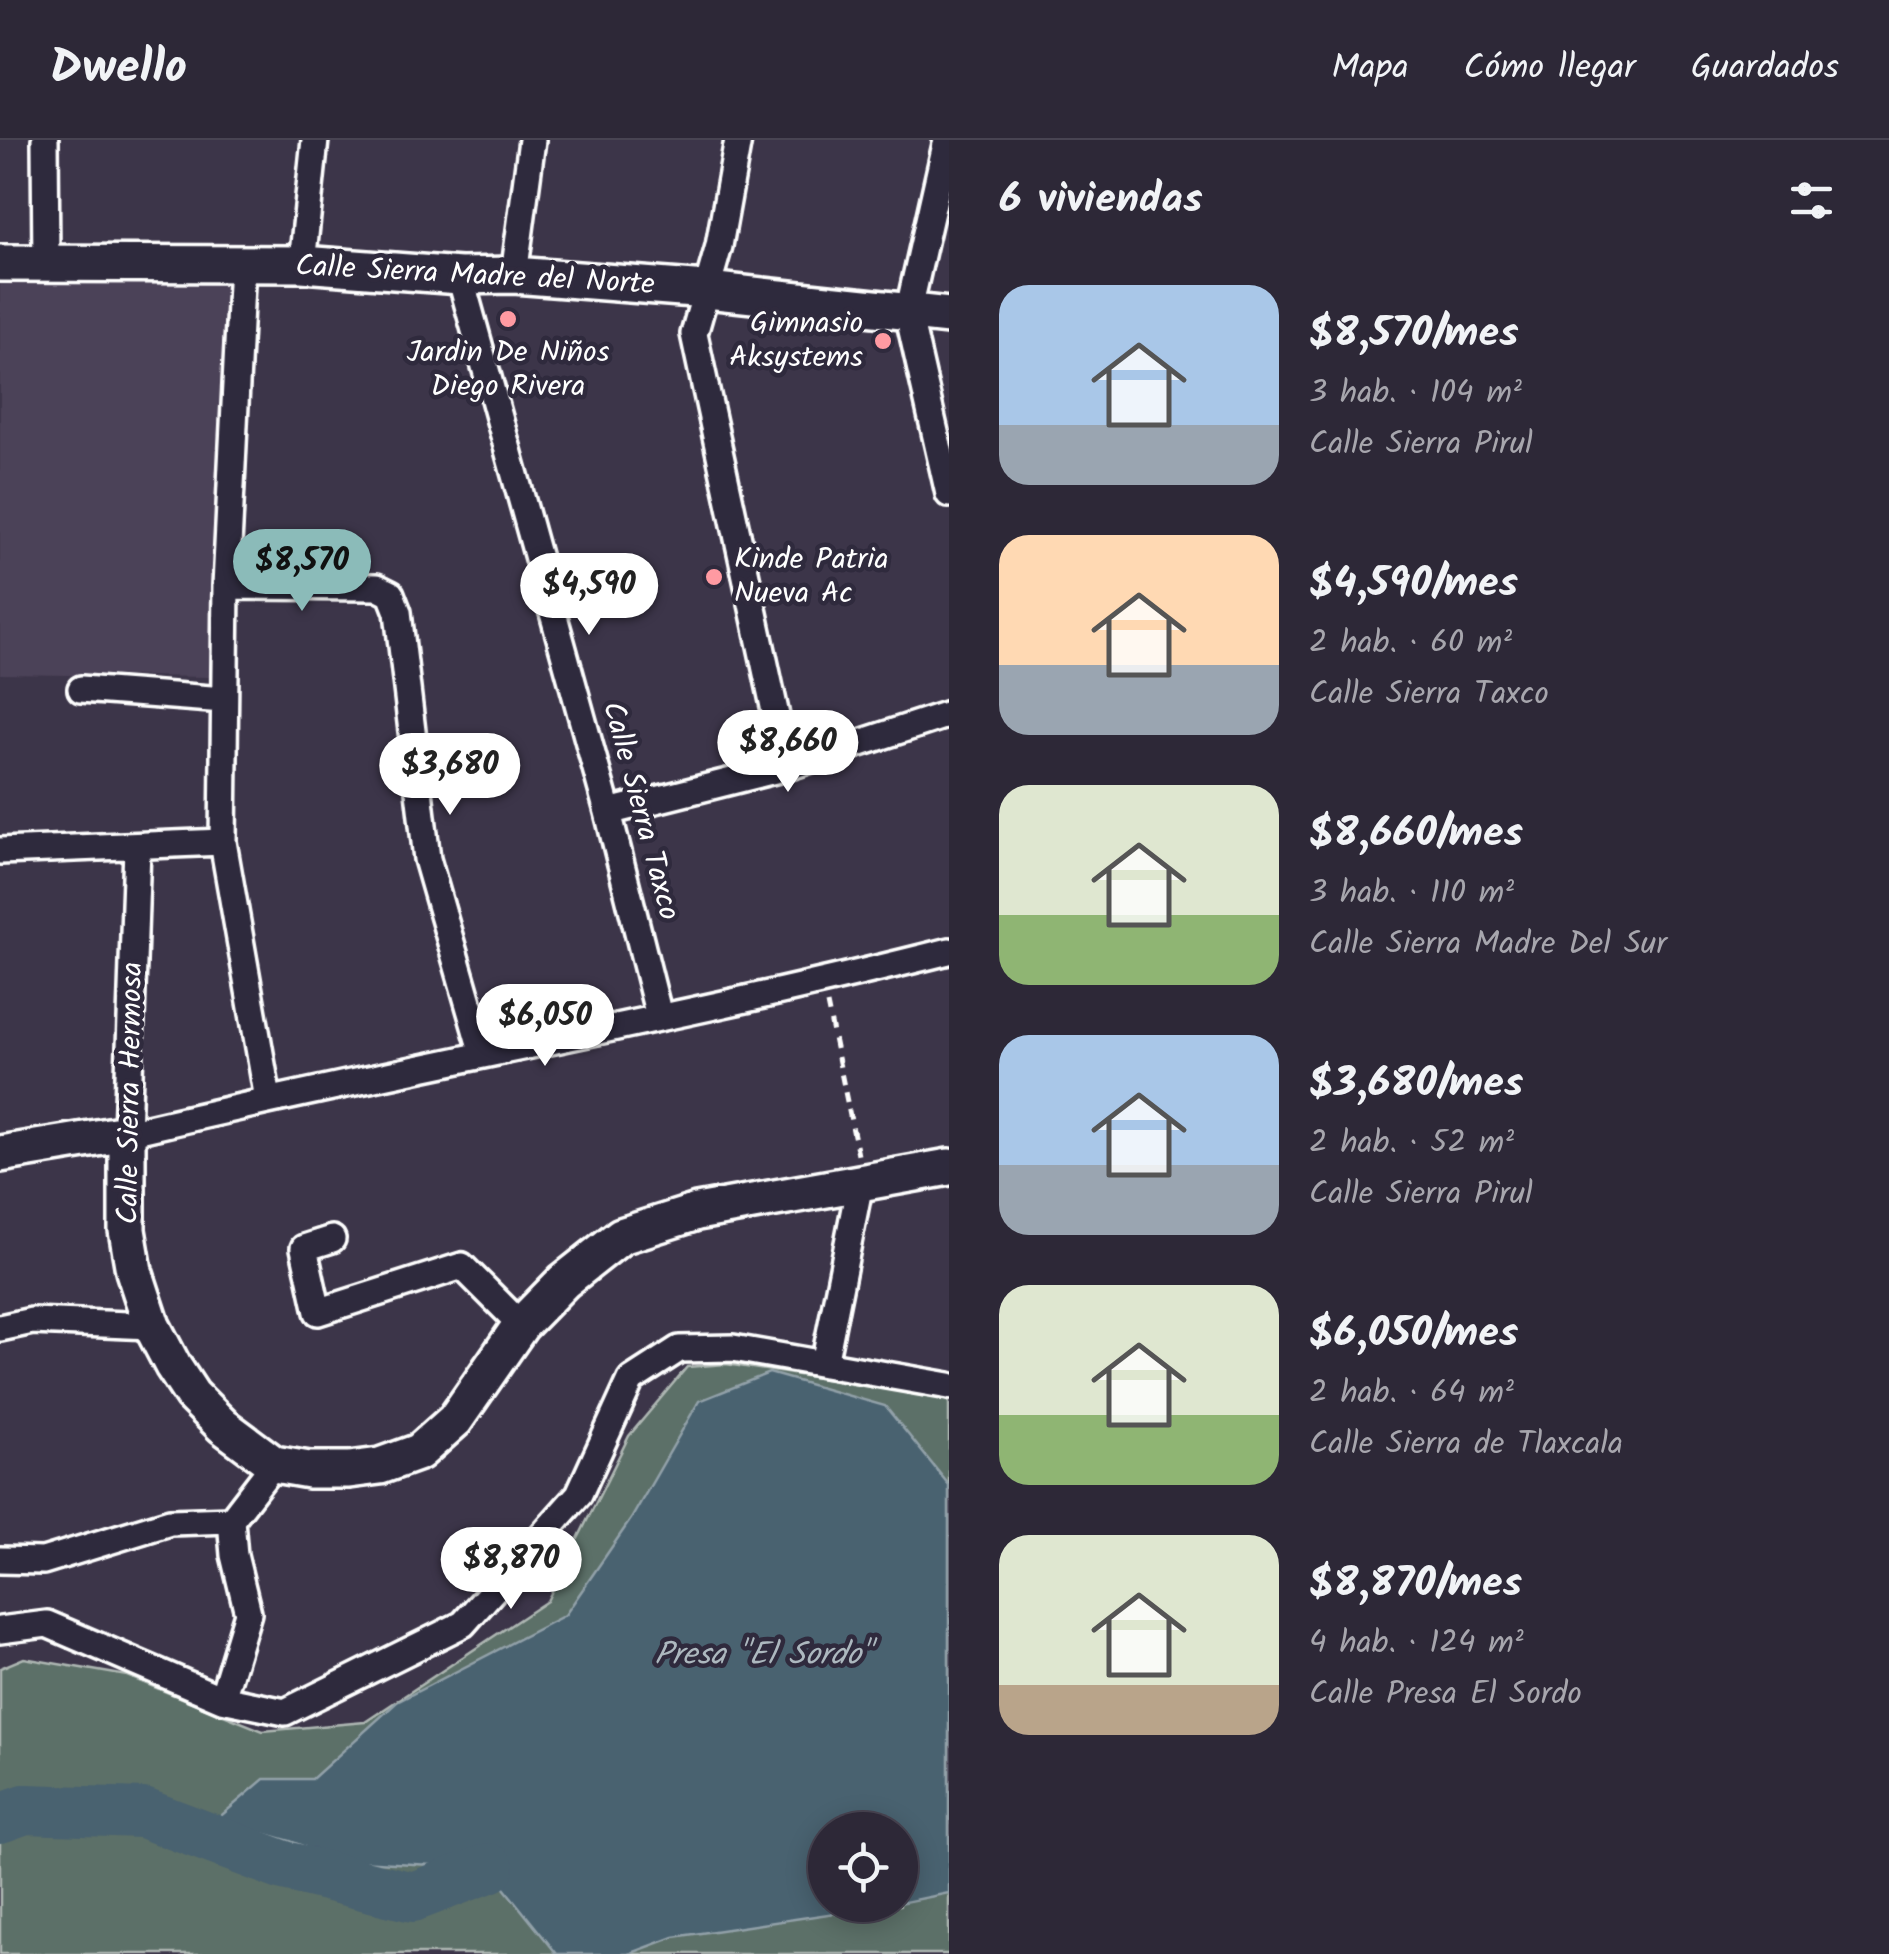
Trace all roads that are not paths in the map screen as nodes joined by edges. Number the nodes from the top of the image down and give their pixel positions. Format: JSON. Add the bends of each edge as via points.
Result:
{"nodes":[{"id":1,"x":46,"y":140,"type":"edge"},
{"id":2,"x":315,"y":140,"type":"edge"},
{"id":3,"x":532,"y":140,"type":"edge"},
{"id":4,"x":738,"y":140,"type":"edge"},
{"id":5,"x":947,"y":140,"type":"edge"},
{"id":6,"x":0,"y":263,"type":"edge"},
{"id":7,"x":46,"y":264,"type":"junction"},
{"id":8,"x":242,"y":264,"type":"junction"},
{"id":9,"x":302,"y":264,"type":"junction"},
{"id":10,"x":514,"y":274,"type":"junction"},
{"id":11,"x":460,"y":276,"type":"junction"},
{"id":12,"x":707,"y":290,"type":"junction"},
{"id":13,"x":908,"y":313,"type":"junction"},
{"id":14,"x":949,"y":316,"type":"edge"},
{"id":15,"x":949,"y":494,"type":"edge"},
{"id":16,"x":226,"y":586,"type":"junction"},
{"id":17,"x":81,"y":689,"type":"dead end"},
{"id":18,"x":224,"y":700,"type":"junction"},
{"id":19,"x":949,"y":714,"type":"edge"},
{"id":20,"x":788,"y":766,"type":"junction"},
{"id":21,"x":608,"y":812,"type":"junction"},
{"id":22,"x":223,"y":842,"type":"junction"},
{"id":23,"x":137,"y":848,"type":"junction"},
{"id":24,"x":0,"y":851,"type":"edge"},
{"id":25,"x":949,"y":951,"type":"edge"},
{"id":26,"x":659,"y":1016,"type":"junction"},
{"id":27,"x":482,"y":1054,"type":"junction"},
{"id":28,"x":268,"y":1099,"type":"junction"},
{"id":29,"x":127,"y":1133,"type":"junction"},
{"id":30,"x":0,"y":1154,"type":"edge"},
{"id":31,"x":949,"y":1167,"type":"edge"},
{"id":32,"x":860,"y":1183,"type":"junction"},
{"id":33,"x":332,"y":1239,"type":"dead end"},
{"id":34,"x":521,"y":1325,"type":"junction"},
{"id":35,"x":152,"y":1326,"type":"junction"},
{"id":36,"x":0,"y":1328,"type":"edge"},
{"id":37,"x":824,"y":1364,"type":"junction"},
{"id":38,"x":949,"y":1386,"type":"edge"},
{"id":39,"x":274,"y":1464,"type":"junction"},
{"id":40,"x":230,"y":1520,"type":"junction"},
{"id":41,"x":0,"y":1560,"type":"edge"},
{"id":42,"x":0,"y":1630,"type":"edge"},
{"id":43,"x":222,"y":1699,"type":"junction"}],
"edges":[{"from":1,"to":7,"type":"street"},
{"from":2,"to":9,"type":"street"},
{"from":3,"to":10,"type":"street"},
{"from":4,"to":12,"type":"street"},
{"from":5,"to":13,"type":"street"},
{"from":6,"to":7,"type":"street","name":"Calle Sierra Madre del Norte"},
{"from":7,"to":8,"type":"street","name":"Calle Sierra Madre del Norte"},
{"from":8,"to":9,"type":"street","name":"Calle Sierra Madre del Norte"},
{"from":8,"to":16,"type":"street"},
{"from":9,"to":11,"type":"street","name":"Calle Sierra Madre del Norte"},
{"from":10,"to":11,"type":"street","name":"Calle Sierra Madre del Norte"},
{"from":10,"to":12,"type":"street","name":"Calle Sierra Madre del Norte"},
{"from":11,"to":21,"type":"street","name":"Calle Sierra Taxco"},
{"from":12,"to":13,"type":"street","name":"Calle Sierra Madre del Norte"},
{"from":12,"to":20,"type":"street","via":[[694,334]]},
{"from":13,"to":14,"type":"street","name":"Calle Sierra Madre del Norte"},
{"from":13,"to":15,"type":"street"},
{"from":16,"to":18,"type":"street"},
{"from":16,"to":27,"type":"street","via":[[377,587],[391,594],[427,859]]},
{"from":17,"to":18,"type":"street"},
{"from":18,"to":22,"type":"street"},
{"from":19,"to":20,"type":"street"},
{"from":20,"to":21,"type":"street"},
{"from":21,"to":26,"type":"street","name":"Calle Sierra Taxco"},
{"from":22,"to":23,"type":"street"},
{"from":22,"to":28,"type":"street"},
{"from":23,"to":24,"type":"street"},
{"from":23,"to":29,"type":"street","name":"Calle Sierra Hermosa"},
{"from":25,"to":26,"type":"street"},
{"from":26,"to":27,"type":"street"},
{"from":27,"to":28,"type":"street"},
{"from":28,"to":29,"type":"street"},
{"from":29,"to":30,"type":"street"},
{"from":29,"to":35,"type":"street","name":"Calle Sierra Hermosa","via":[[127,1230]]},
{"from":31,"to":32,"type":"street","name":"Calle Sierra Hermosa"},
{"from":32,"to":34,"type":"street","name":"Calle Sierra Hermosa","via":[[696,1212],[622,1236]]},
{"from":32,"to":37,"type":"street"},
{"from":33,"to":34,"type":"street","via":[[304,1248],[318,1312],[462,1266]]},
{"from":34,"to":39,"type":"street","name":"Calle Sierra Hermosa","via":[[455,1420],[419,1452],[349,1470]]},
{"from":35,"to":36,"type":"street","via":[[32,1321]]},
{"from":35,"to":39,"type":"street","name":"Calle Sierra Hermosa","via":[[192,1395]]},
{"from":37,"to":38,"type":"street"},
{"from":37,"to":43,"type":"street","via":[[733,1348],[679,1348],[631,1380],[579,1494],[463,1624],[285,1712]]},
{"from":39,"to":40,"type":"street"},
{"from":40,"to":41,"type":"street","via":[[170,1522],[43,1561]]},
{"from":40,"to":43,"type":"street","via":[[248,1614]]},
{"from":42,"to":43,"type":"street","via":[[47,1624]]}]}
